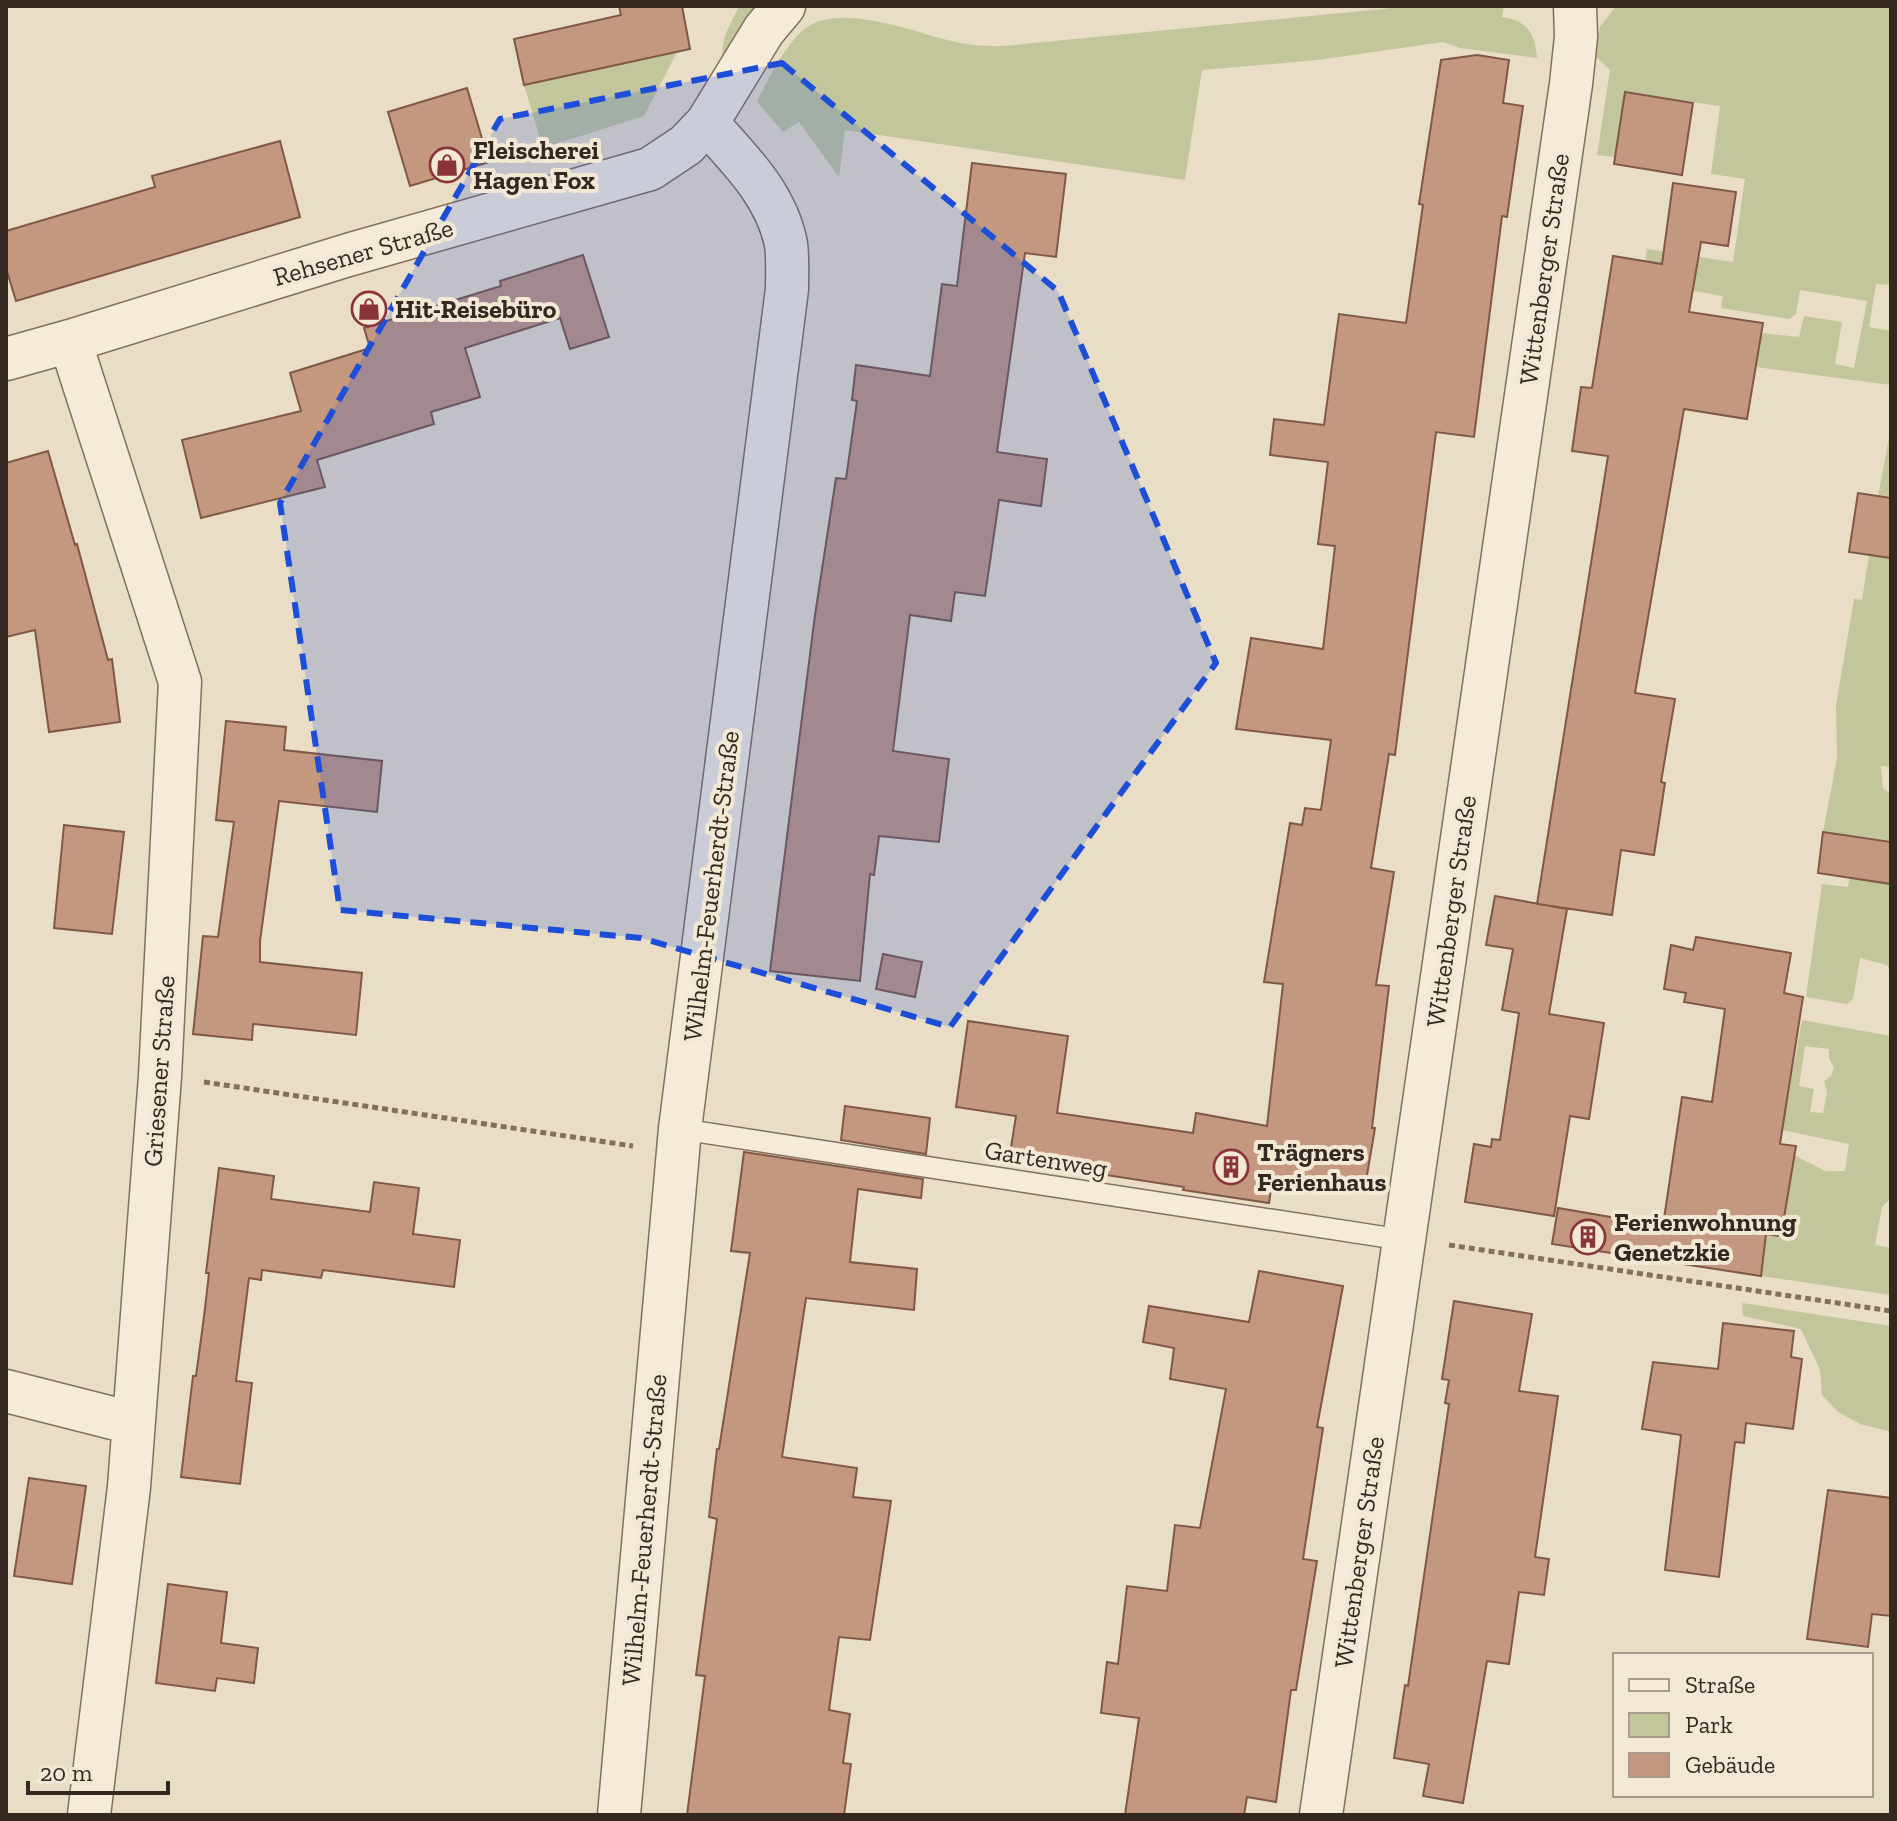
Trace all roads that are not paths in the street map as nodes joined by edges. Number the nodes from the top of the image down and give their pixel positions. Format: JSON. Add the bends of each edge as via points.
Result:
{"nodes":[{"id":1,"x":784,"y":6,"type":"edge"},
{"id":2,"x":1575,"y":6,"type":"edge"},
{"id":3,"x":707,"y":123,"type":"junction"},
{"id":4,"x":70,"y":341,"type":"junction"},
{"id":5,"x":6,"y":359,"type":"edge"},
{"id":6,"x":679,"y":1141,"type":"junction"},
{"id":7,"x":1404,"y":1240,"type":"junction"},
{"id":8,"x":6,"y":1391,"type":"edge"},
{"id":9,"x":132,"y":1423,"type":"junction"},
{"id":10,"x":89,"y":1815,"type":"edge"},
{"id":11,"x":619,"y":1815,"type":"edge"},
{"id":12,"x":1321,"y":1815,"type":"edge"}],
"edges":[{"from":1,"to":3,"type":"street"},
{"from":2,"to":7,"type":"street","name":"Wittenberger Straße","via":[[1571,84]]},
{"from":3,"to":4,"type":"street","name":"Rehsener Straße","via":[[650,169]]},
{"from":3,"to":6,"type":"street","name":"Wilhelm-Feuerherdt-Straße","via":[[759,182],[778,216],[786,247],[787,289]]},
{"from":4,"to":5,"type":"street","name":"Rehsener Straße"},
{"from":4,"to":9,"type":"street","name":"Griesener Straße","via":[[180,682],[160,1076]]},
{"from":6,"to":7,"type":"lane","name":"Gartenweg"},
{"from":6,"to":11,"type":"street","name":"Wilhelm-Feuerherdt-Straße"},
{"from":7,"to":12,"type":"street","name":"Wittenberger Straße"},
{"from":8,"to":9,"type":"street"},
{"from":9,"to":10,"type":"street","name":"Griesener Straße"}]}
